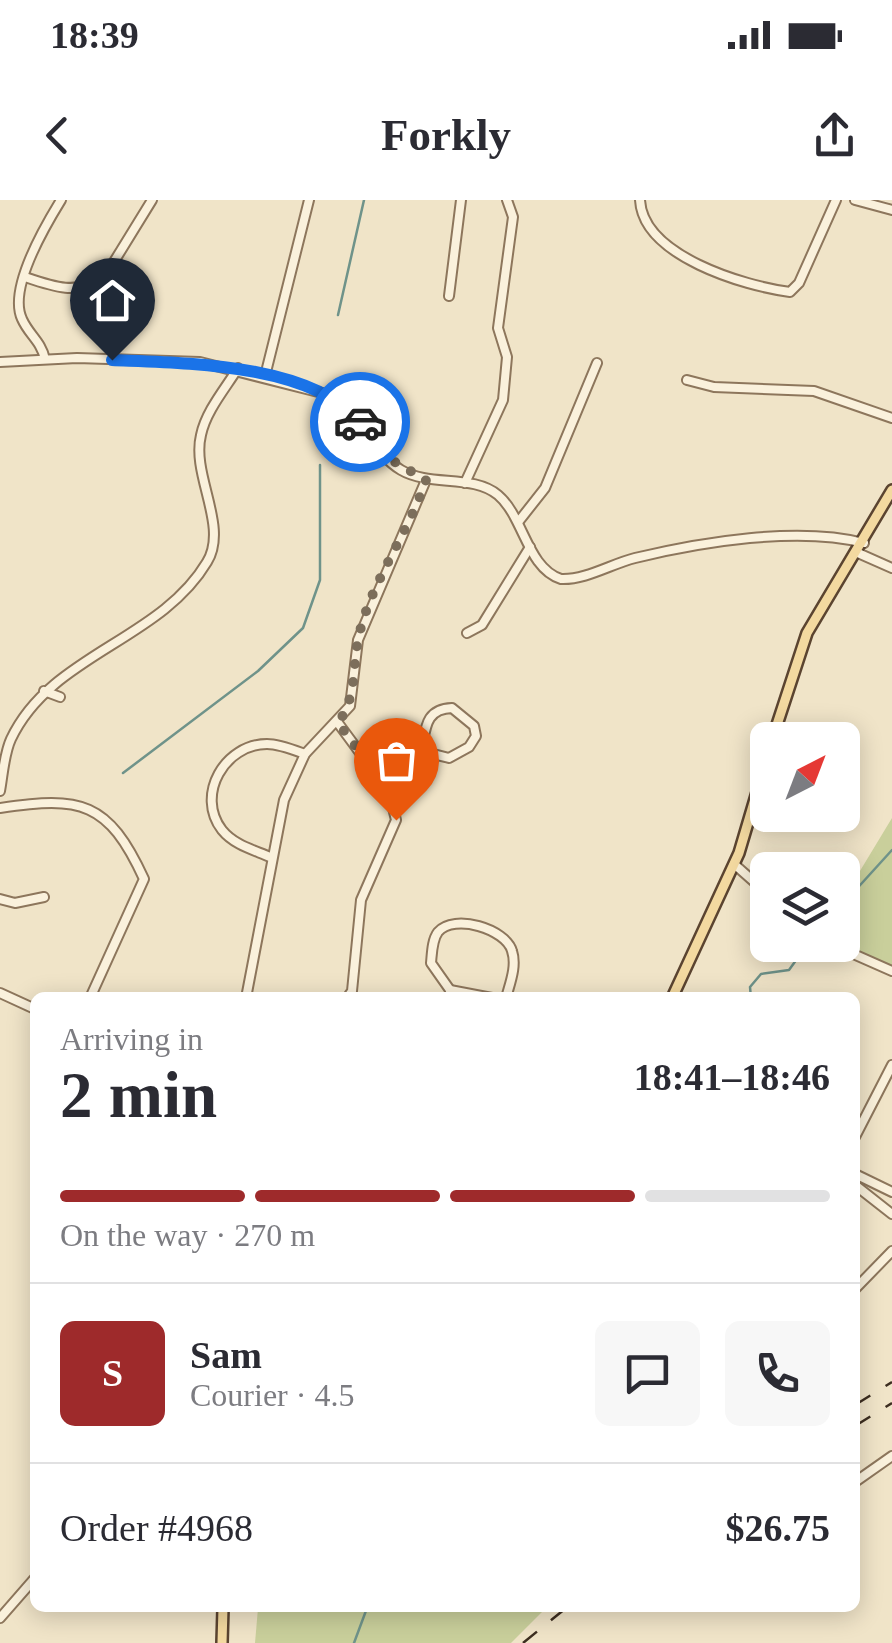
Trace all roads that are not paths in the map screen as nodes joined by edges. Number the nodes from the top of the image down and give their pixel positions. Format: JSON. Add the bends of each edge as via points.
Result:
{"nodes":[{"id":1,"x":61,"y":200,"type":"edge"},
{"id":2,"x":152,"y":200,"type":"edge"},
{"id":3,"x":309,"y":200,"type":"edge"},
{"id":4,"x":460,"y":200,"type":"edge"},
{"id":5,"x":508,"y":200,"type":"edge"},
{"id":6,"x":640,"y":200,"type":"edge"},
{"id":7,"x":836,"y":200,"type":"edge"},
{"id":8,"x":854,"y":200,"type":"edge"},
{"id":9,"x":892,"y":210,"type":"edge"},
{"id":10,"x":25,"y":276,"type":"junction"},
{"id":11,"x":449,"y":296,"type":"dead end"},
{"id":12,"x":46,"y":359,"type":"junction"},
{"id":13,"x":0,"y":362,"type":"edge"},
{"id":14,"x":597,"y":363,"type":"dead end"},
{"id":15,"x":238,"y":368,"type":"junction"},
{"id":16,"x":265,"y":376,"type":"junction"},
{"id":17,"x":687,"y":380,"type":"dead end"},
{"id":18,"x":892,"y":418,"type":"edge"},
{"id":19,"x":426,"y":480,"type":"junction"},
{"id":20,"x":465,"y":483,"type":"junction"},
{"id":21,"x":892,"y":490,"type":"edge"},
{"id":22,"x":518,"y":521,"type":"junction"},
{"id":23,"x":530,"y":546,"type":"junction"},
{"id":24,"x":861,"y":548,"type":"junction"},
{"id":25,"x":892,"y":568,"type":"edge"},
{"id":26,"x":467,"y":633,"type":"dead end"},
{"id":27,"x":44,"y":690,"type":"junction"},
{"id":28,"x":60,"y":697,"type":"dead end"},
{"id":29,"x":777,"y":722,"type":"edge"},
{"id":30,"x":338,"y":723,"type":"junction"},
{"id":31,"x":421,"y":750,"type":"junction"},
{"id":32,"x":306,"y":754,"type":"junction"},
{"id":33,"x":366,"y":756,"type":"junction"},
{"id":34,"x":0,"y":791,"type":"edge"},
{"id":35,"x":0,"y":808,"type":"edge"},
{"id":36,"x":750,"y":813,"type":"edge"},
{"id":37,"x":270,"y":857,"type":"junction"},
{"id":38,"x":734,"y":864,"type":"junction"},
{"id":39,"x":750,"y":878,"type":"edge"},
{"id":40,"x":44,"y":897,"type":"dead end"},
{"id":41,"x":0,"y":899,"type":"edge"},
{"id":42,"x":860,"y":957,"type":"edge"},
{"id":43,"x":892,"y":971,"type":"edge"},
{"id":44,"x":93,"y":992,"type":"edge"},
{"id":45,"x":247,"y":992,"type":"edge"},
{"id":46,"x":352,"y":992,"type":"edge"},
{"id":47,"x":448,"y":992,"type":"edge"},
{"id":48,"x":508,"y":992,"type":"edge"},
{"id":49,"x":675,"y":992,"type":"edge"},
{"id":50,"x":0,"y":994,"type":"edge"},
{"id":51,"x":30,"y":1007,"type":"edge"},
{"id":52,"x":892,"y":1065,"type":"edge"},
{"id":53,"x":860,"y":1127,"type":"edge"},
{"id":54,"x":860,"y":1176,"type":"edge"},
{"id":55,"x":860,"y":1188,"type":"edge"},
{"id":56,"x":892,"y":1192,"type":"edge"},
{"id":57,"x":892,"y":1214,"type":"edge"},
{"id":58,"x":892,"y":1251,"type":"edge"},
{"id":59,"x":860,"y":1284,"type":"edge"},
{"id":60,"x":892,"y":1456,"type":"edge"},
{"id":61,"x":860,"y":1478,"type":"edge"},
{"id":62,"x":30,"y":1584,"type":"edge"},
{"id":63,"x":223,"y":1612,"type":"edge"},
{"id":64,"x":0,"y":1618,"type":"edge"},
{"id":65,"x":222,"y":1643,"type":"edge"}],
"edges":[{"from":1,"to":10,"type":"street"},
{"from":2,"to":10,"type":"street","via":[[104,278],[59,289]]},
{"from":3,"to":16,"type":"street"},
{"from":4,"to":11,"type":"street"},
{"from":5,"to":20,"type":"street","via":[[512,217],[498,328],[505,389]]},
{"from":6,"to":7,"type":"street","via":[[650,228],[687,260],[790,292],[800,284]]},
{"from":8,"to":9,"type":"street"},
{"from":10,"to":12,"type":"street","via":[[18,308]]},
{"from":12,"to":13,"type":"street"},
{"from":12,"to":15,"type":"street"},
{"from":14,"to":22,"type":"street","via":[[545,488]]},
{"from":15,"to":16,"type":"street"},
{"from":15,"to":27,"type":"street","via":[[200,436],[214,538],[208,560],[168,609]]},
{"from":16,"to":19,"type":"street","via":[[344,403],[388,458]]},
{"from":17,"to":18,"type":"street","via":[[814,391]]},
{"from":19,"to":20,"type":"street"},
{"from":19,"to":30,"type":"street","via":[[371,602],[358,640],[350,706]]},
{"from":20,"to":22,"type":"street","via":[[496,493]]},
{"from":21,"to":24,"type":"main road"},
{"from":22,"to":23,"type":"street"},
{"from":23,"to":24,"type":"street","via":[[552,576],[570,580],[662,552],[814,534]]},
{"from":23,"to":26,"type":"street","via":[[482,624]]},
{"from":24,"to":25,"type":"street"},
{"from":24,"to":29,"type":"main road","via":[[798,652]]},
{"from":27,"to":28,"type":"street"},
{"from":27,"to":34,"type":"street","via":[[10,740]]},
{"from":30,"to":32,"type":"street"},
{"from":30,"to":33,"type":"street"},
{"from":31,"to":31,"type":"street","via":[[449,758],[459,754],[476,736],[474,726],[452,708],[434,711]]},
{"from":31,"to":33,"type":"street"},
{"from":32,"to":37,"type":"street","via":[[284,800]]},
{"from":32,"to":37,"type":"street","via":[[266,744],[241,750],[216,778],[212,805],[221,829]]},
{"from":33,"to":46,"type":"street","via":[[390,792],[396,820],[361,900]]},
{"from":35,"to":44,"type":"street","via":[[55,800],[88,806],[131,851],[144,880]]},
{"from":36,"to":38,"type":"main road"},
{"from":37,"to":45,"type":"street"},
{"from":38,"to":39,"type":"street"},
{"from":38,"to":49,"type":"main road"},
{"from":40,"to":41,"type":"street"},
{"from":42,"to":43,"type":"street"},
{"from":47,"to":48,"type":"street","via":[[431,963],[433,944],[449,924],[462,922],[505,938],[513,971]]},
{"from":50,"to":51,"type":"street"},
{"from":52,"to":53,"type":"street"},
{"from":54,"to":56,"type":"street"},
{"from":55,"to":57,"type":"street"},
{"from":58,"to":59,"type":"street"},
{"from":60,"to":61,"type":"street"},
{"from":62,"to":64,"type":"street"},
{"from":63,"to":65,"type":"main road"}]}
